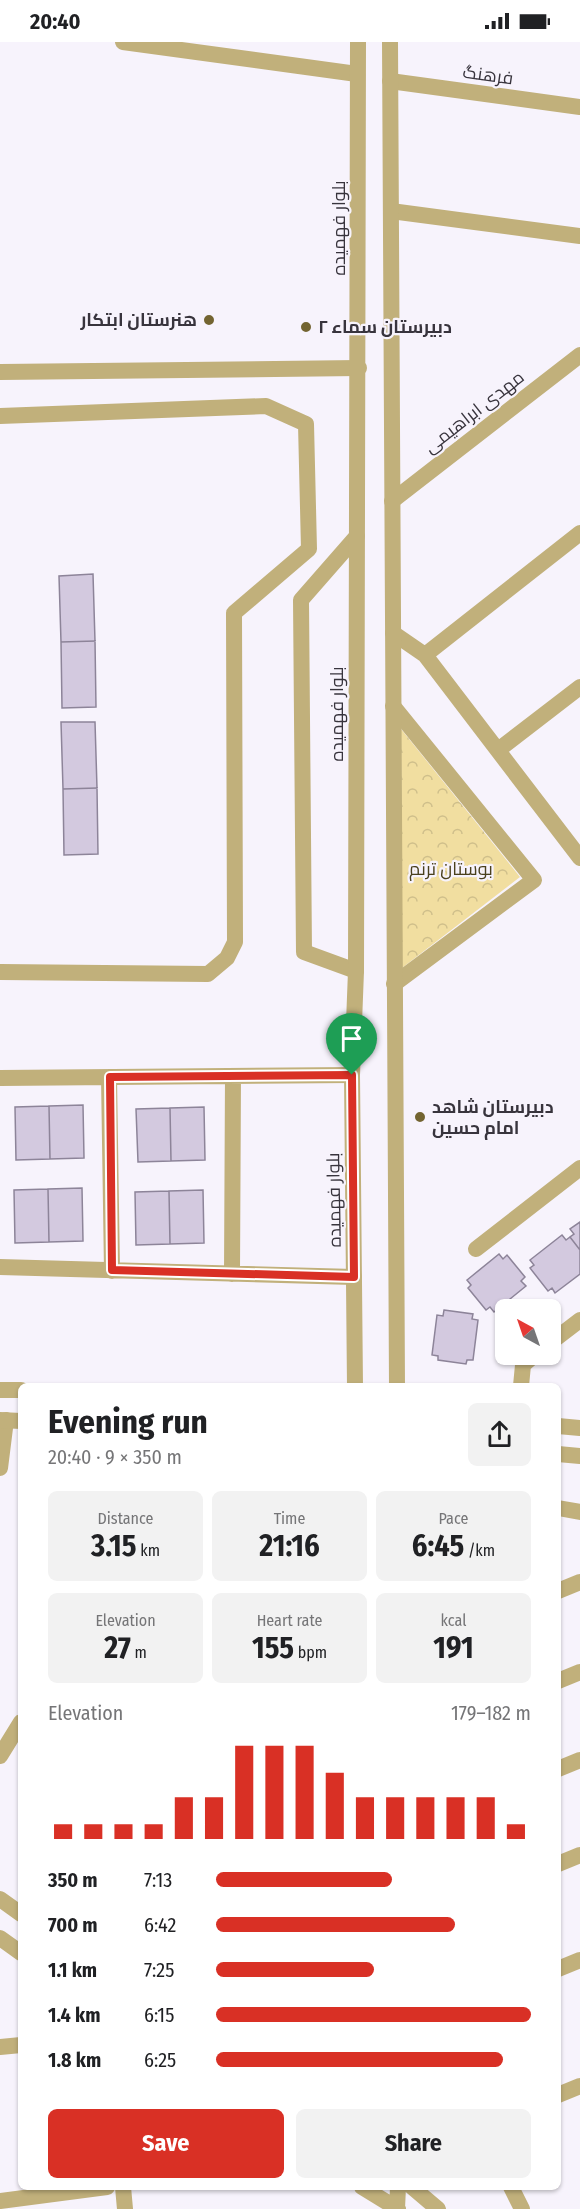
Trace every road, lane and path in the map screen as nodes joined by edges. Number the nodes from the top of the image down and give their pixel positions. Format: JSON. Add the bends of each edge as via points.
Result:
{"nodes":[{"id":1,"x":123,"y":42,"type":"edge"},
{"id":2,"x":358,"y":42,"type":"edge"},
{"id":3,"x":390,"y":42,"type":"edge"},
{"id":4,"x":357,"y":74,"type":"junction"},
{"id":5,"x":390,"y":81,"type":"junction"},
{"id":6,"x":580,"y":106,"type":"edge"},
{"id":7,"x":391,"y":211,"type":"junction"},
{"id":8,"x":580,"y":236,"type":"edge"},
{"id":9,"x":580,"y":355,"type":"edge"},
{"id":10,"x":359,"y":368,"type":"junction"},
{"id":11,"x":0,"y":372,"type":"edge"},
{"id":12,"x":0,"y":416,"type":"edge"},
{"id":13,"x":392,"y":501,"type":"junction"},
{"id":14,"x":580,"y":533,"type":"edge"},
{"id":15,"x":357,"y":536,"type":"junction"},
{"id":16,"x":393,"y":633,"type":"junction"},
{"id":17,"x":425,"y":655,"type":"junction"},
{"id":18,"x":580,"y":687,"type":"edge"},
{"id":19,"x":393,"y":706,"type":"junction"},
{"id":20,"x":498,"y":750,"type":"junction"},
{"id":21,"x":580,"y":858,"type":"edge"},
{"id":22,"x":356,"y":971,"type":"junction"},
{"id":23,"x":0,"y":972,"type":"edge"},
{"id":24,"x":394,"y":984,"type":"junction"},
{"id":25,"x":352,"y":1075,"type":"junction"},
{"id":26,"x":233,"y":1076,"type":"junction"},
{"id":27,"x":0,"y":1077,"type":"edge"},
{"id":28,"x":110,"y":1077,"type":"junction"},
{"id":29,"x":580,"y":1168,"type":"edge"},
{"id":30,"x":476,"y":1249,"type":"dead end"},
{"id":31,"x":0,"y":1267,"type":"edge"},
{"id":32,"x":112,"y":1270,"type":"junction"},
{"id":33,"x":232,"y":1274,"type":"junction"},
{"id":34,"x":354,"y":1277,"type":"junction"},
{"id":35,"x":580,"y":1320,"type":"edge"},
{"id":36,"x":561,"y":1335,"type":"edge"},
{"id":37,"x":523,"y":1365,"type":"edge"},
{"id":38,"x":355,"y":1383,"type":"edge"},
{"id":39,"x":397,"y":1383,"type":"edge"},
{"id":40,"x":522,"y":1383,"type":"edge"},
{"id":41,"x":0,"y":1390,"type":"edge"},
{"id":42,"x":18,"y":1390,"type":"edge"},
{"id":43,"x":9,"y":1420,"type":"edge"},
{"id":44,"x":561,"y":1426,"type":"edge"},
{"id":45,"x":580,"y":1428,"type":"edge"},
{"id":46,"x":561,"y":1454,"type":"edge"},
{"id":47,"x":580,"y":1456,"type":"edge"},
{"id":48,"x":0,"y":1468,"type":"edge"},
{"id":49,"x":580,"y":1582,"type":"edge"},
{"id":50,"x":561,"y":1590,"type":"edge"},
{"id":51,"x":580,"y":1672,"type":"edge"},
{"id":52,"x":561,"y":1680,"type":"edge"},
{"id":53,"x":18,"y":1727,"type":"edge"},
{"id":54,"x":0,"y":1756,"type":"edge"},
{"id":55,"x":580,"y":1760,"type":"edge"},
{"id":56,"x":561,"y":1768,"type":"edge"},
{"id":57,"x":580,"y":1855,"type":"edge"},
{"id":58,"x":561,"y":1863,"type":"edge"},
{"id":59,"x":0,"y":1899,"type":"edge"},
{"id":60,"x":18,"y":1912,"type":"edge"},
{"id":61,"x":0,"y":1938,"type":"edge"},
{"id":62,"x":18,"y":1951,"type":"edge"},
{"id":63,"x":580,"y":1960,"type":"edge"},
{"id":64,"x":561,"y":1968,"type":"edge"},
{"id":65,"x":18,"y":2045,"type":"edge"},
{"id":66,"x":0,"y":2048,"type":"edge"},
{"id":67,"x":580,"y":2086,"type":"edge"},
{"id":68,"x":561,"y":2094,"type":"edge"},
{"id":69,"x":84,"y":2190,"type":"edge"},
{"id":70,"x":123,"y":2190,"type":"edge"},
{"id":71,"x":398,"y":2190,"type":"edge"},
{"id":72,"x":416,"y":2190,"type":"edge"},
{"id":73,"x":512,"y":2190,"type":"edge"},
{"id":74,"x":370,"y":2194,"type":"edge"},
{"id":75,"x":0,"y":2201,"type":"edge"},
{"id":76,"x":125,"y":2209,"type":"edge"},
{"id":77,"x":398,"y":2209,"type":"edge"},
{"id":78,"x":438,"y":2209,"type":"edge"},
{"id":79,"x":522,"y":2209,"type":"edge"}],
"edges":[{"from":1,"to":4,"type":"street"},
{"from":2,"to":4,"type":"street","name":"بلوار فهمیده"},
{"from":3,"to":5,"type":"street"},
{"from":4,"to":10,"type":"street","name":"بلوار فهمیده"},
{"from":5,"to":6,"type":"street","name":"فرهنگ"},
{"from":5,"to":7,"type":"street"},
{"from":7,"to":8,"type":"street"},
{"from":7,"to":13,"type":"street"},
{"from":9,"to":13,"type":"street","name":"مهدی ابراهیمی"},
{"from":10,"to":11,"type":"street"},
{"from":10,"to":15,"type":"street","name":"بلوار فهمیده"},
{"from":12,"to":23,"type":"street","via":[[266,406],[306,424],[309,549],[234,613],[235,942],[227,958],[208,974]]},
{"from":13,"to":16,"type":"street"},
{"from":14,"to":17,"type":"street"},
{"from":15,"to":22,"type":"street","name":"بلوار فهمیده"},
{"from":15,"to":22,"type":"street","via":[[301,600],[304,952]]},
{"from":16,"to":17,"type":"street"},
{"from":16,"to":19,"type":"street"},
{"from":17,"to":20,"type":"street"},
{"from":18,"to":20,"type":"street"},
{"from":19,"to":24,"type":"street"},
{"from":19,"to":24,"type":"street","via":[[534,880]]},
{"from":20,"to":21,"type":"street"},
{"from":22,"to":25,"type":"street","name":"بلوار فهمیده"},
{"from":24,"to":39,"type":"street"},
{"from":25,"to":26,"type":"street"},
{"from":25,"to":34,"type":"street","name":"بلوار فهمیده"},
{"from":26,"to":28,"type":"street"},
{"from":26,"to":33,"type":"street"},
{"from":27,"to":28,"type":"street"},
{"from":28,"to":32,"type":"street"},
{"from":29,"to":30,"type":"street"},
{"from":31,"to":32,"type":"street"},
{"from":32,"to":33,"type":"street"},
{"from":33,"to":34,"type":"street"},
{"from":34,"to":38,"type":"street","name":"بلوار فهمیده"},
{"from":35,"to":36,"type":"street"},
{"from":37,"to":40,"type":"street"},
{"from":41,"to":42,"type":"street"},
{"from":43,"to":48,"type":"street"},
{"from":44,"to":45,"type":"street"},
{"from":46,"to":47,"type":"street"},
{"from":49,"to":50,"type":"street"},
{"from":51,"to":52,"type":"street"},
{"from":53,"to":54,"type":"street"},
{"from":55,"to":56,"type":"street"},
{"from":57,"to":58,"type":"street"},
{"from":59,"to":60,"type":"street"},
{"from":61,"to":62,"type":"street"},
{"from":63,"to":64,"type":"street"},
{"from":65,"to":66,"type":"street"},
{"from":67,"to":68,"type":"street"},
{"from":69,"to":75,"type":"street"},
{"from":70,"to":76,"type":"street"},
{"from":71,"to":77,"type":"street"},
{"from":72,"to":78,"type":"street"},
{"from":73,"to":79,"type":"street"},
{"from":74,"to":77,"type":"street"}]}
